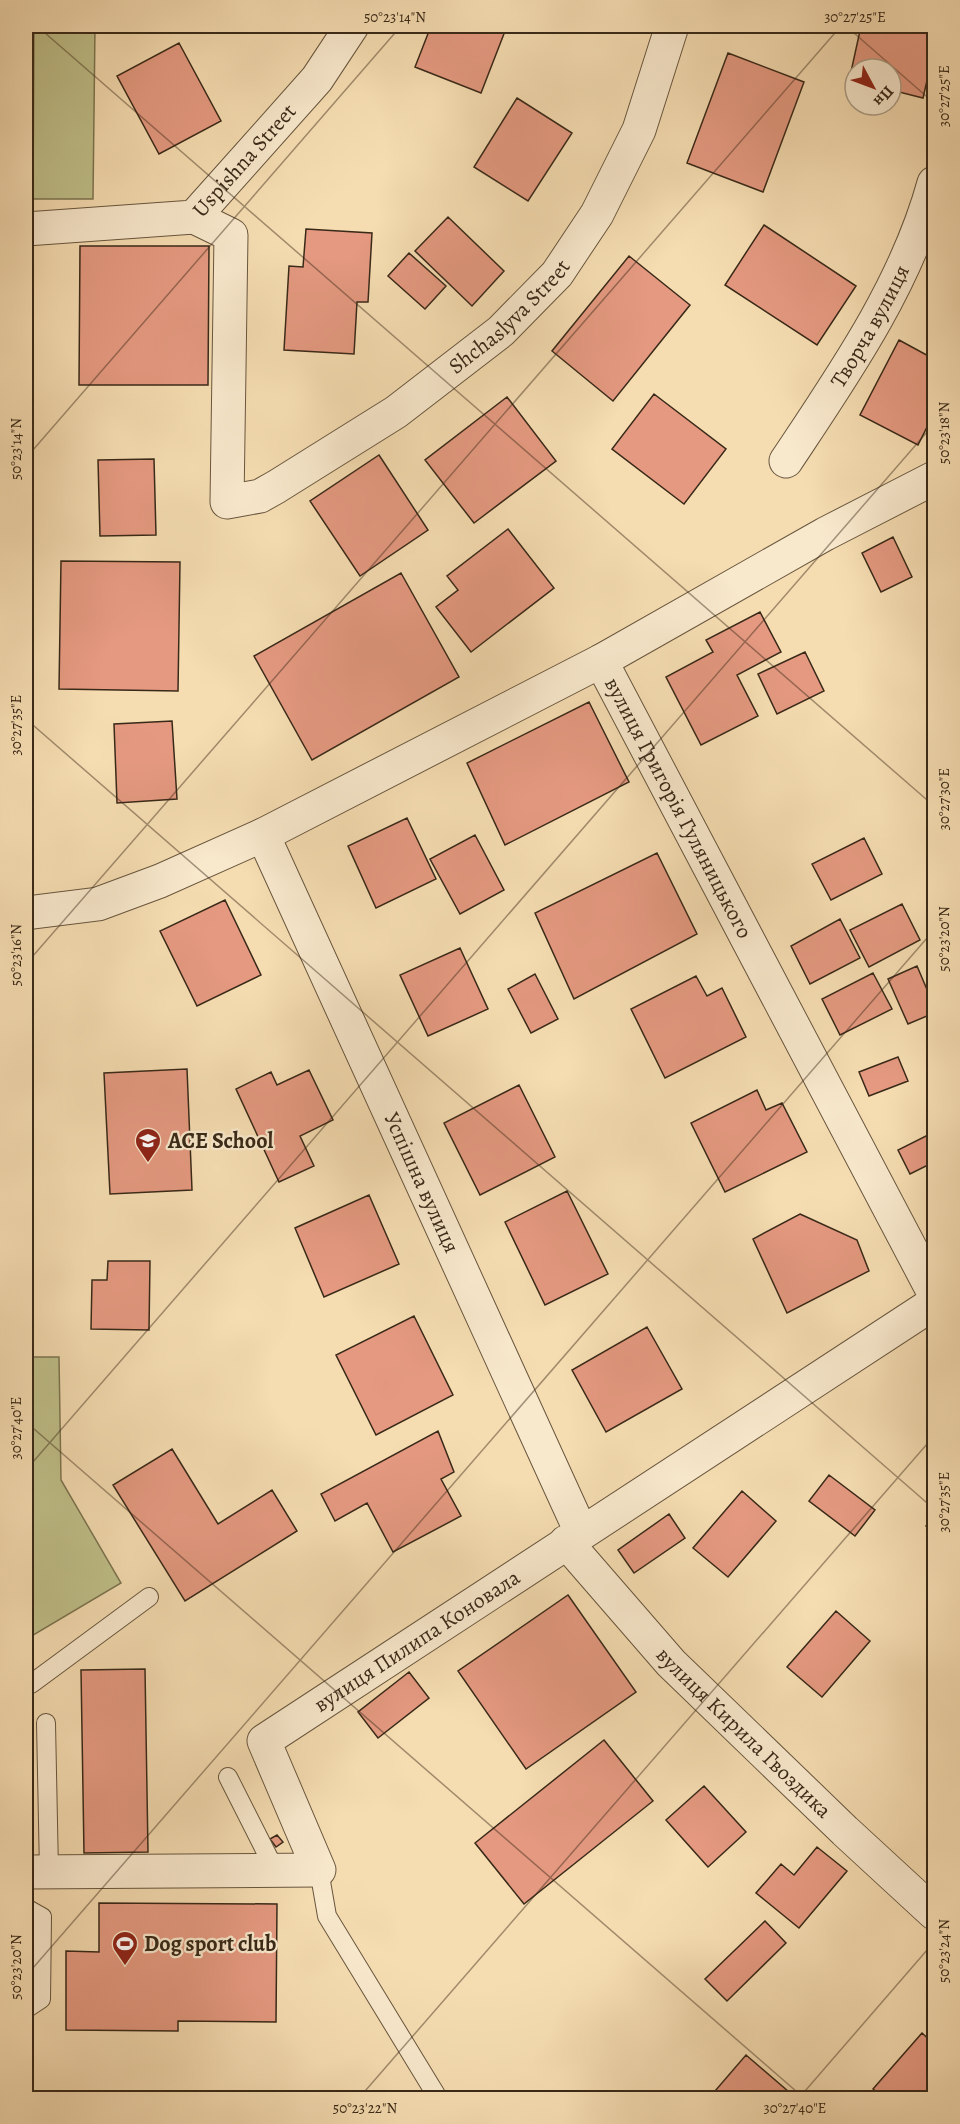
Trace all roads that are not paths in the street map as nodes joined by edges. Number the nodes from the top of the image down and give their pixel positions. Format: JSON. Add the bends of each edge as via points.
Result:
{"nodes":[{"id":1,"x":352,"y":26,"type":"edge"},
{"id":2,"x":672,"y":26,"type":"edge"},
{"id":3,"x":934,"y":183,"type":"edge"},
{"id":4,"x":194,"y":217,"type":"junction"},
{"id":5,"x":26,"y":229,"type":"edge"},
{"id":6,"x":786,"y":461,"type":"dead end"},
{"id":7,"x":934,"y":478,"type":"edge"},
{"id":8,"x":601,"y":661,"type":"junction"},
{"id":9,"x":263,"y":835,"type":"junction"},
{"id":10,"x":26,"y":914,"type":"edge"},
{"id":11,"x":934,"y":1293,"type":"edge"},
{"id":12,"x":934,"y":1303,"type":"edge"},
{"id":13,"x":573,"y":1537,"type":"junction"},
{"id":14,"x":149,"y":1597,"type":"dead end"},
{"id":15,"x":26,"y":1685,"type":"edge"},
{"id":16,"x":46,"y":1723,"type":"dead end"},
{"id":17,"x":228,"y":1777,"type":"dead end"},
{"id":18,"x":275,"y":1870,"type":"junction"},
{"id":19,"x":319,"y":1870,"type":"junction"},
{"id":20,"x":37,"y":1872,"type":"edge"},
{"id":21,"x":26,"y":1908,"type":"edge"},
{"id":22,"x":934,"y":1913,"type":"edge"},
{"id":23,"x":26,"y":2009,"type":"edge"},
{"id":24,"x":438,"y":2098,"type":"edge"}],
"edges":[{"from":1,"to":4,"type":"street","name":"Uspishna Street","via":[[317,79]]},
{"from":2,"to":4,"type":"street","name":"Shchaslyva Street","via":[[639,130],[597,214],[557,274],[501,331],[396,412],[260,496],[227,502],[231,235]]},
{"from":3,"to":6,"type":"street","name":"Творча вулиця","via":[[899,276],[846,371]]},
{"from":4,"to":5,"type":"street","name":"Uspishna Street"},
{"from":7,"to":8,"type":"street","name":"вулиця Григорія Гуляницького","via":[[825,534]]},
{"from":8,"to":9,"type":"street"},
{"from":8,"to":11,"type":"street","name":"вулиця Григорія Гуляницького"},
{"from":9,"to":10,"type":"street","via":[[98,904]]},
{"from":9,"to":13,"type":"street","name":"Успішна вулиця"},
{"from":12,"to":13,"type":"street","name":"вулиця Пилипа Коновала"},
{"from":13,"to":19,"type":"street","name":"вулиця Пилипа Коновала","via":[[264,1741]]},
{"from":13,"to":22,"type":"street","name":"вулиця Кирила Гвоздика","via":[[671,1663]]},
{"from":14,"to":15,"type":"lane"},
{"from":16,"to":20,"type":"lane"},
{"from":17,"to":18,"type":"lane"},
{"from":18,"to":19,"type":"street"},
{"from":18,"to":20,"type":"street"},
{"from":19,"to":24,"type":"lane","via":[[327,1916]]},
{"from":21,"to":23,"type":"lane","via":[[42,1917],[41,1999]]}]}
